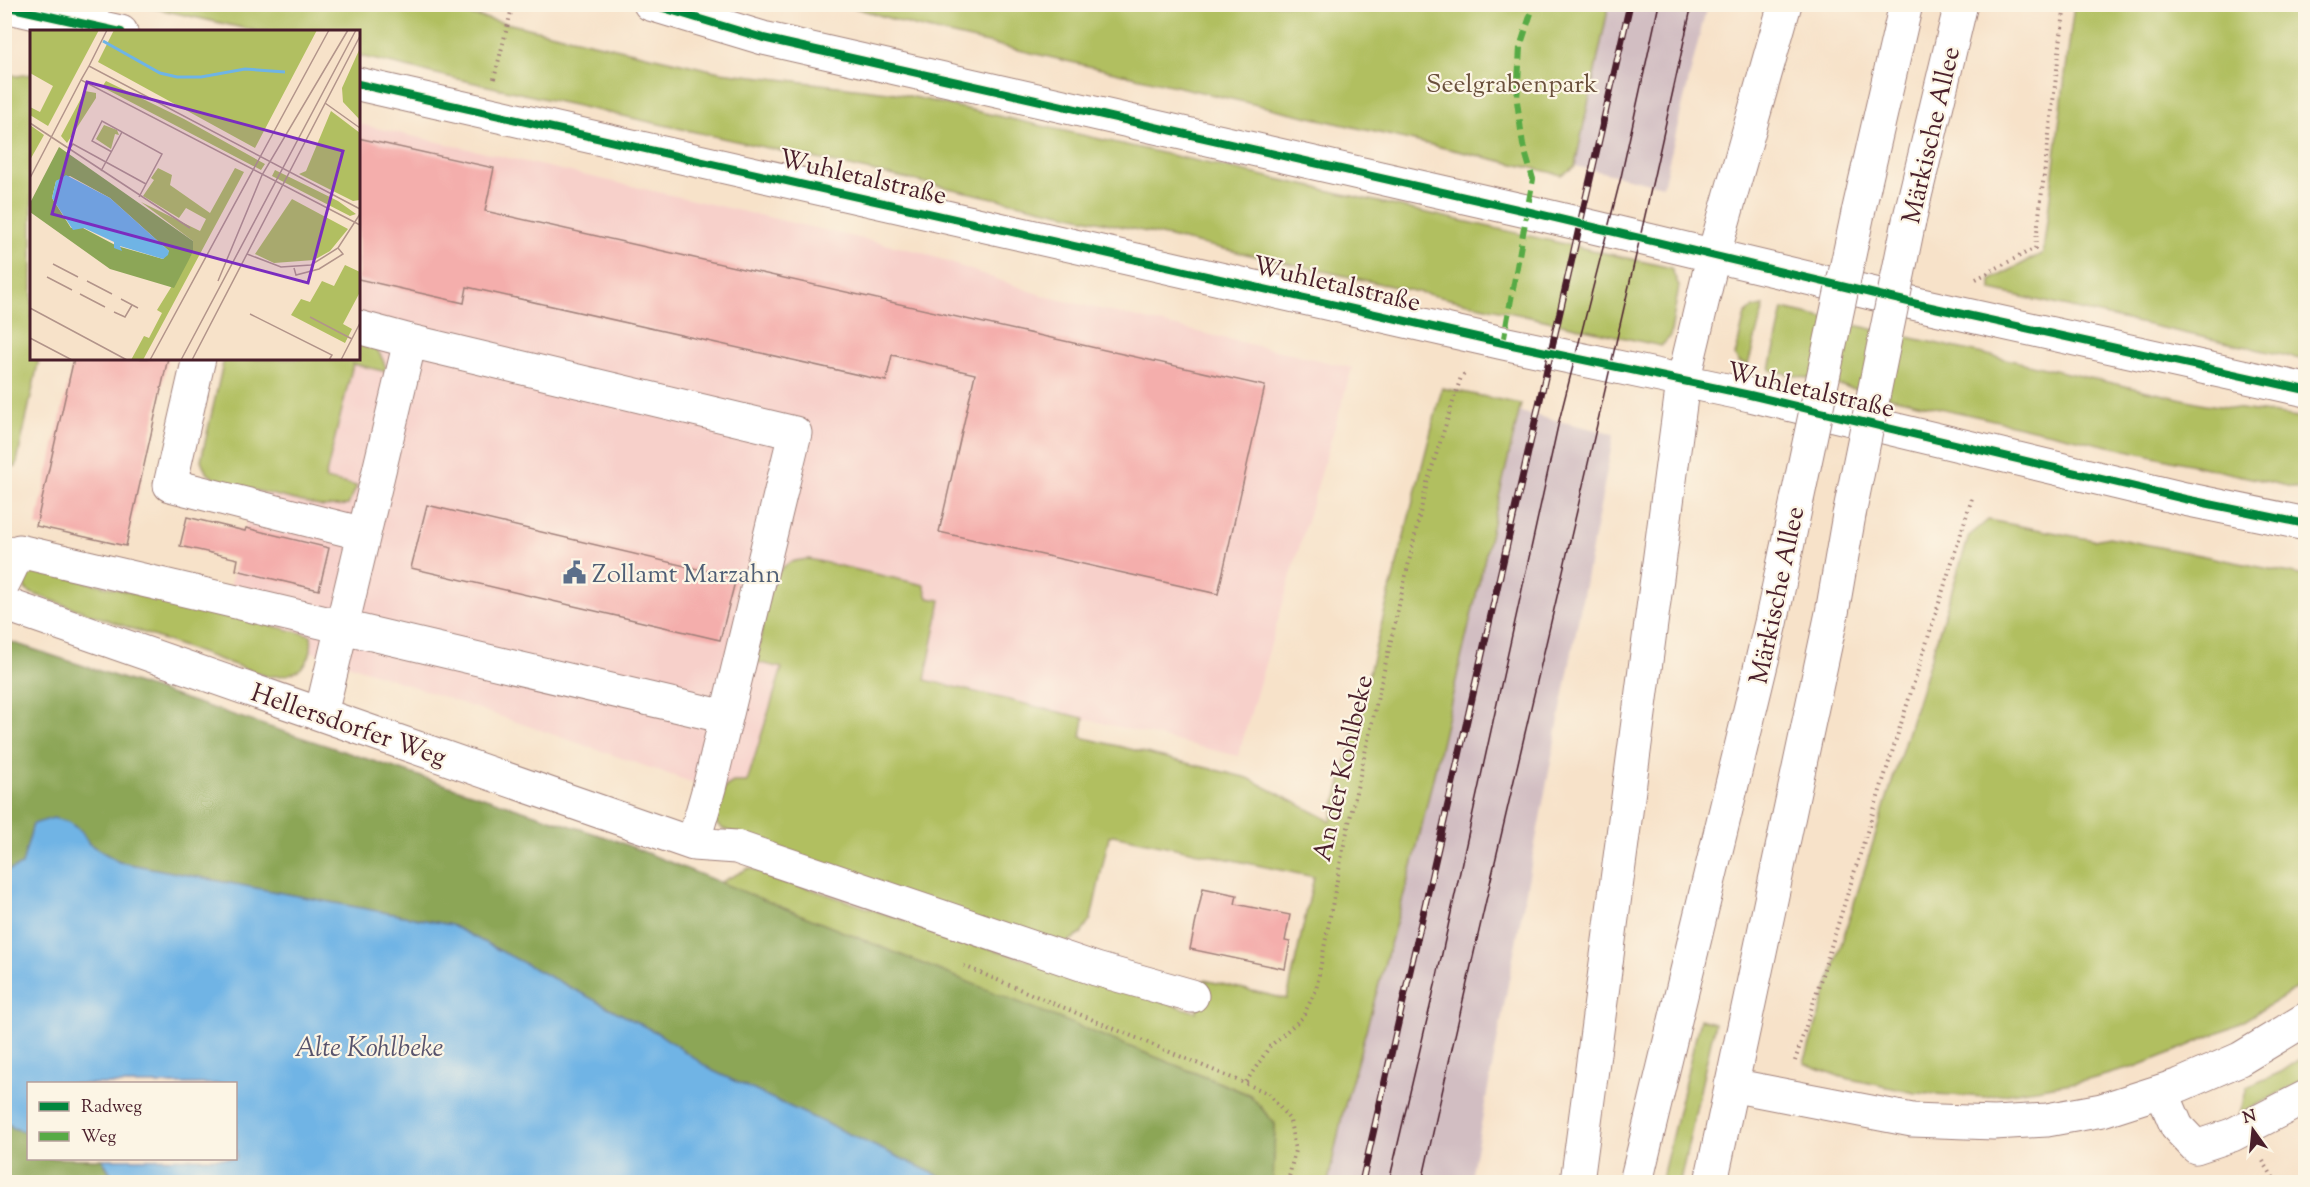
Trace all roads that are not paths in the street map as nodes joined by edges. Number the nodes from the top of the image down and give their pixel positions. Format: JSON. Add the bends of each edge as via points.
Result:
{"nodes":[{"id":1,"x":650,"y":4,"type":"edge"},
{"id":2,"x":1785,"y":4,"type":"edge"},
{"id":3,"x":1905,"y":4,"type":"edge"},
{"id":4,"x":1961,"y":4,"type":"edge"},
{"id":5,"x":4,"y":6,"type":"edge"},
{"id":6,"x":112,"y":30,"type":"edge"},
{"id":7,"x":360,"y":84,"type":"edge"},
{"id":8,"x":1713,"y":257,"type":"junction"},
{"id":9,"x":360,"y":328,"type":"edge"},
{"id":10,"x":410,"y":342,"type":"junction"},
{"id":11,"x":199,"y":360,"type":"edge"},
{"id":12,"x":1683,"y":382,"type":"junction"},
{"id":13,"x":2306,"y":390,"type":"edge"},
{"id":14,"x":2306,"y":524,"type":"edge"},
{"id":15,"x":364,"y":534,"type":"junction"},
{"id":16,"x":4,"y":582,"type":"edge"},
{"id":17,"x":4,"y":604,"type":"edge"},
{"id":18,"x":341,"y":626,"type":"junction"},
{"id":19,"x":321,"y":714,"type":"junction"},
{"id":20,"x":726,"y":717,"type":"junction"},
{"id":21,"x":693,"y":844,"type":"junction"},
{"id":22,"x":1192,"y":996,"type":"dead end"},
{"id":23,"x":2306,"y":1019,"type":"edge"},
{"id":24,"x":1731,"y":1085,"type":"junction"},
{"id":25,"x":2162,"y":1092,"type":"junction"},
{"id":26,"x":2306,"y":1097,"type":"edge"},
{"id":27,"x":1577,"y":1182,"type":"edge"},
{"id":28,"x":1636,"y":1182,"type":"edge"},
{"id":29,"x":1711,"y":1182,"type":"edge"}],
"edges":[{"from":1,"to":8,"type":"main road","via":[[763,38]]},
{"from":2,"to":8,"type":"main road"},
{"from":3,"to":28,"type":"main road","name":"Märkische Allee","bridge":true,"via":[[1771,623]]},
{"from":4,"to":24,"type":"main road","name":"Märkische Allee","bridge":true,"via":[[1909,222],[1832,613]]},
{"from":5,"to":6,"type":"main road"},
{"from":7,"to":12,"type":"main road","name":"Wuhletalstraße"},
{"from":8,"to":12,"type":"main road"},
{"from":8,"to":13,"type":"main road"},
{"from":9,"to":10,"type":"main road"},
{"from":10,"to":15,"type":"main road"},
{"from":10,"to":20,"type":"main road","via":[[795,433]]},
{"from":11,"to":15,"type":"main road","via":[[170,485]]},
{"from":12,"to":14,"type":"main road","name":"Wuhletalstraße"},
{"from":12,"to":27,"type":"main road"},
{"from":15,"to":18,"type":"main road"},
{"from":16,"to":18,"type":"main road","via":[[19,551]]},
{"from":17,"to":19,"type":"main road","name":"Hellersdorfer Weg"},
{"from":18,"to":19,"type":"main road"},
{"from":18,"to":20,"type":"main road"},
{"from":19,"to":21,"type":"main road","name":"Hellersdorfer Weg"},
{"from":20,"to":21,"type":"main road"},
{"from":21,"to":22,"type":"main road","name":"Hellersdorfer Weg","via":[[736,847],[1096,969]]},
{"from":23,"to":25,"type":"main road","via":[[2240,1059]]},
{"from":24,"to":25,"type":"main road","via":[[1912,1120],[1994,1123],[2047,1120],[2102,1110]]},
{"from":24,"to":29,"type":"main road","name":"Märkische Allee"},
{"from":25,"to":26,"type":"main road","via":[[2177,1127],[2196,1147],[2232,1135]]}]}
